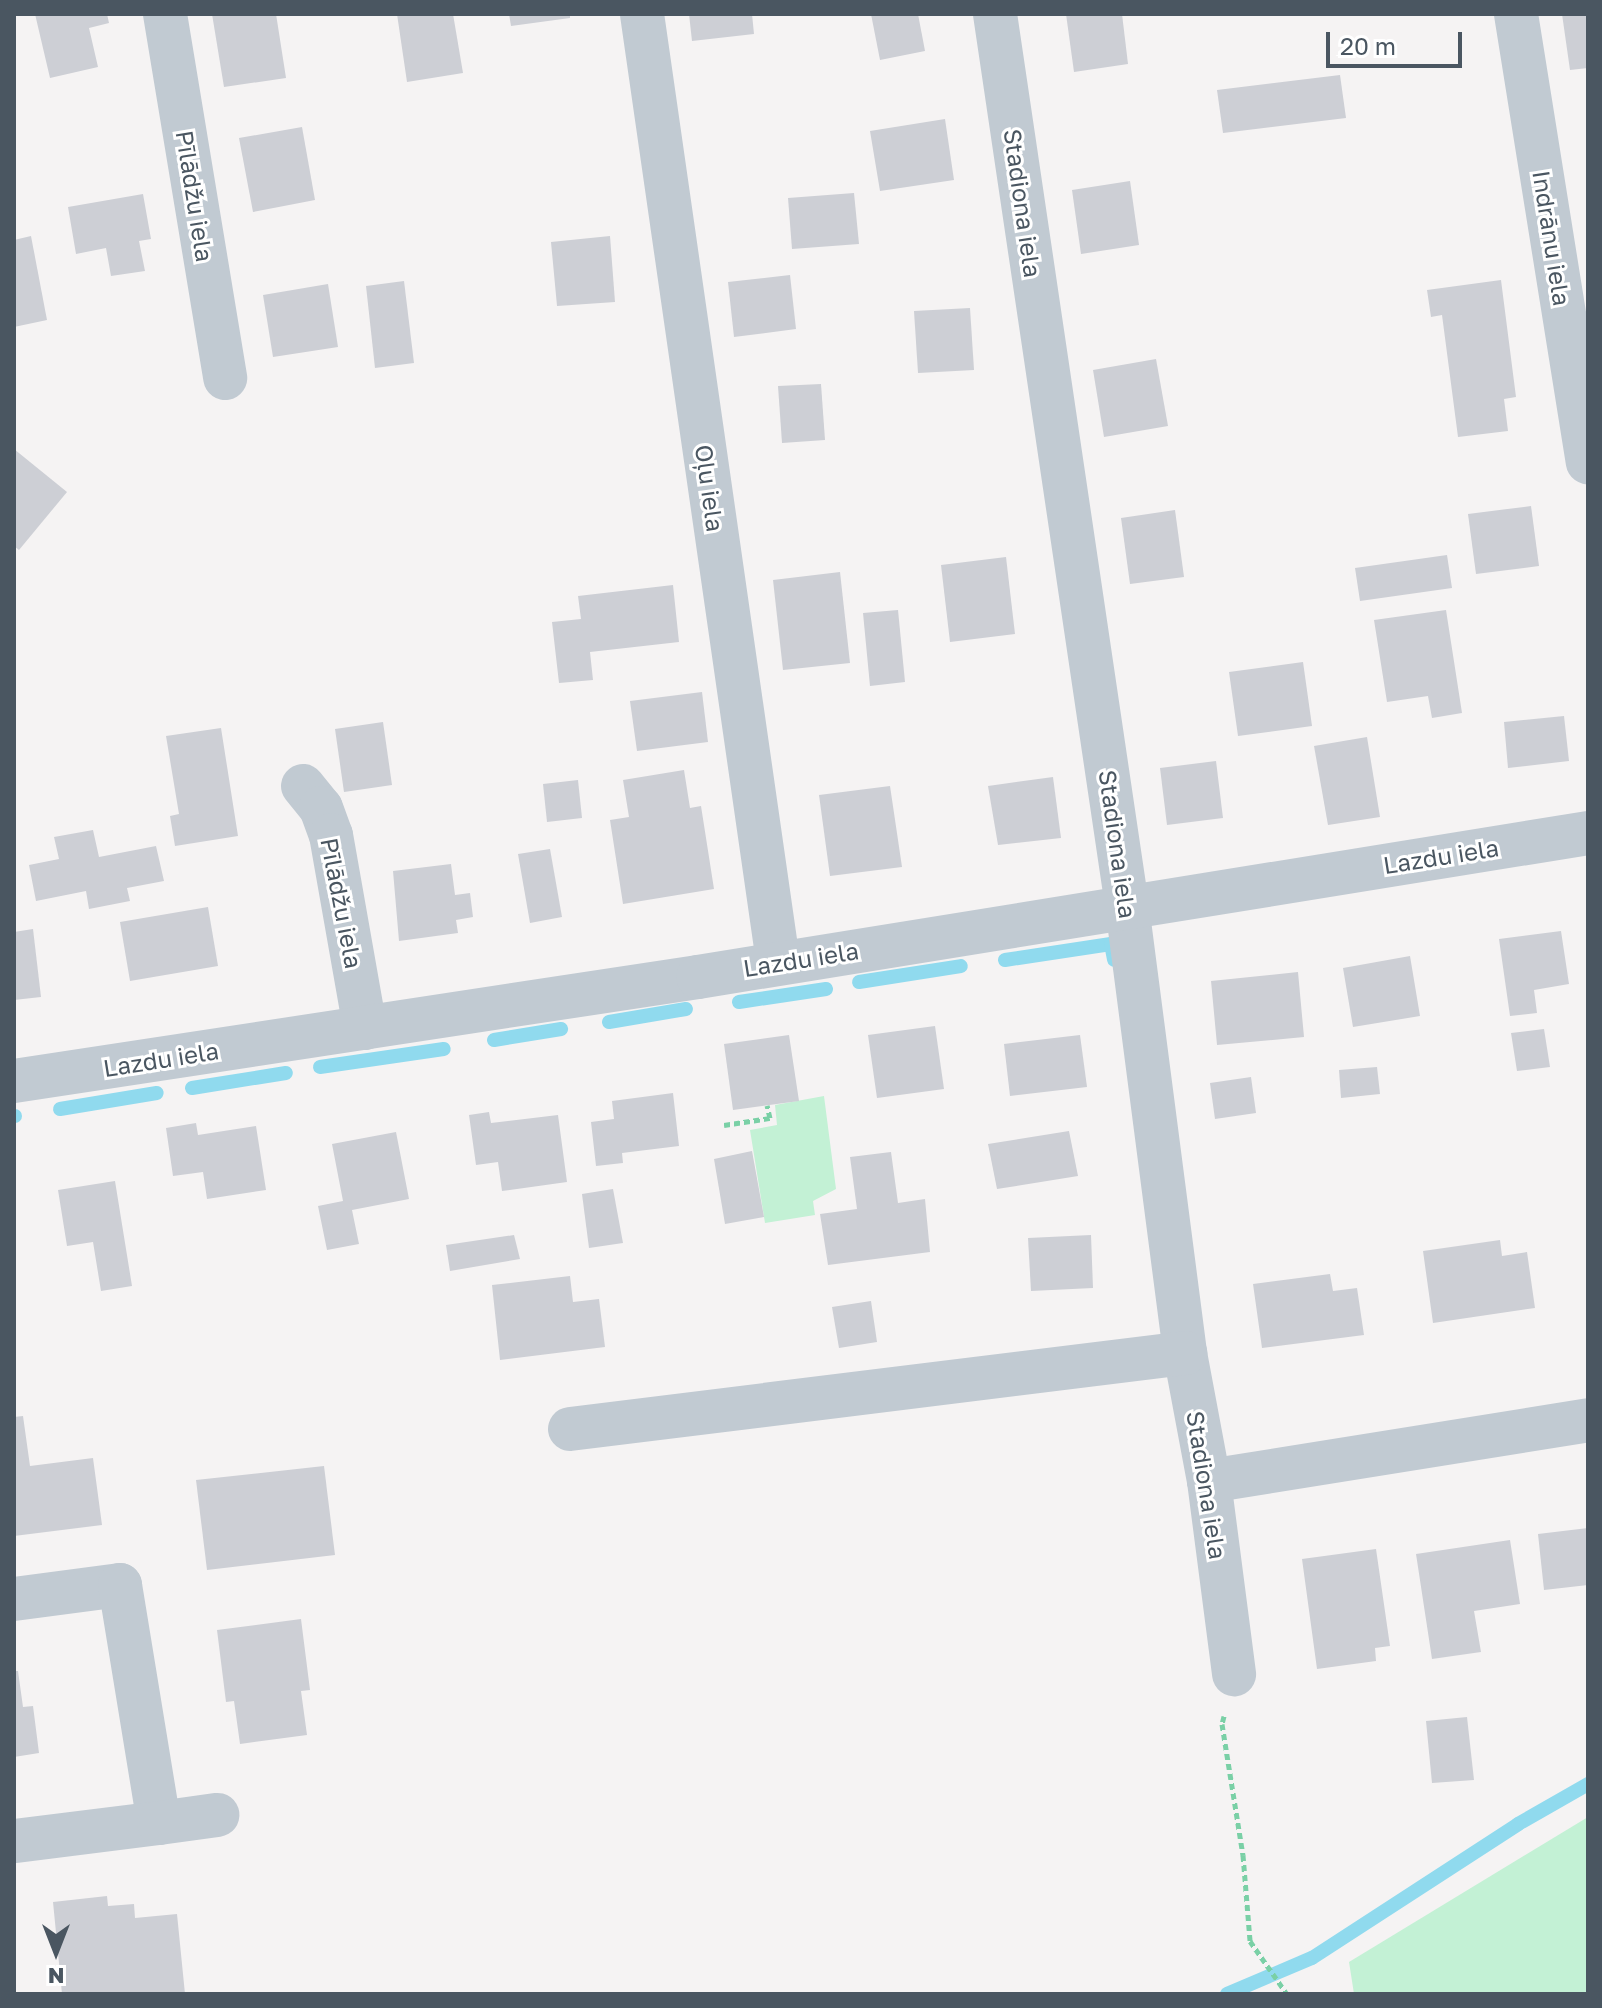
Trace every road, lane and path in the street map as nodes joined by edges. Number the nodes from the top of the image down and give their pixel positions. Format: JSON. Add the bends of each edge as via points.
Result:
{"nodes":[{"id":1,"x":165,"y":14,"type":"edge"},
{"id":2,"x":642,"y":14,"type":"edge"},
{"id":3,"x":995,"y":14,"type":"edge"},
{"id":4,"x":1516,"y":14,"type":"edge"},
{"id":5,"x":225,"y":378,"type":"dead end"},
{"id":6,"x":1588,"y":462,"type":"edge"},
{"id":7,"x":303,"y":786,"type":"dead end"},
{"id":8,"x":1588,"y":833,"type":"edge"},
{"id":9,"x":1127,"y":906,"type":"junction"},
{"id":10,"x":778,"y":961,"type":"junction"},
{"id":11,"x":365,"y":1028,"type":"junction"},
{"id":12,"x":14,"y":1081,"type":"edge"},
{"id":13,"x":767,"y":1105,"type":"dead end"},
{"id":14,"x":724,"y":1125,"type":"dead end"},
{"id":15,"x":1185,"y":1353,"type":"junction"},
{"id":16,"x":1588,"y":1420,"type":"edge"},
{"id":17,"x":570,"y":1429,"type":"dead end"},
{"id":18,"x":1209,"y":1481,"type":"junction"},
{"id":19,"x":14,"y":1599,"type":"edge"},
{"id":20,"x":1234,"y":1674,"type":"joint"},
{"id":21,"x":217,"y":1815,"type":"dead end"},
{"id":22,"x":159,"y":1823,"type":"junction"},
{"id":23,"x":14,"y":1841,"type":"edge"},
{"id":24,"x":1287,"y":1994,"type":"edge"}],
"edges":[{"from":1,"to":5,"type":"street","name":"Pīlādžu iela"},
{"from":2,"to":10,"type":"street","name":"Oļu iela"},
{"from":3,"to":9,"type":"street","name":"Stadiona iela"},
{"from":4,"to":6,"type":"street","name":"Indrānu iela"},
{"from":7,"to":11,"type":"street","name":"Pīlādžu iela","via":[[321,808],[331,835]]},
{"from":8,"to":9,"type":"street","name":"Lazdu iela"},
{"from":9,"to":10,"type":"street","name":"Lazdu iela"},
{"from":9,"to":15,"type":"street","name":"Stadiona iela"},
{"from":10,"to":11,"type":"street","name":"Lazdu iela"},
{"from":11,"to":12,"type":"street","name":"Lazdu iela"},
{"from":13,"to":14,"type":"path","via":[[770,1118]]},
{"from":15,"to":17,"type":"street"},
{"from":15,"to":18,"type":"street","name":"Stadiona iela"},
{"from":16,"to":18,"type":"street"},
{"from":18,"to":20,"type":"street","name":"Stadiona iela"},
{"from":19,"to":22,"type":"street","via":[[120,1585]]},
{"from":20,"to":24,"type":"path","via":[[1222,1724],[1243,1855],[1250,1941]]},
{"from":21,"to":22,"type":"street"},
{"from":22,"to":23,"type":"street"}]}
